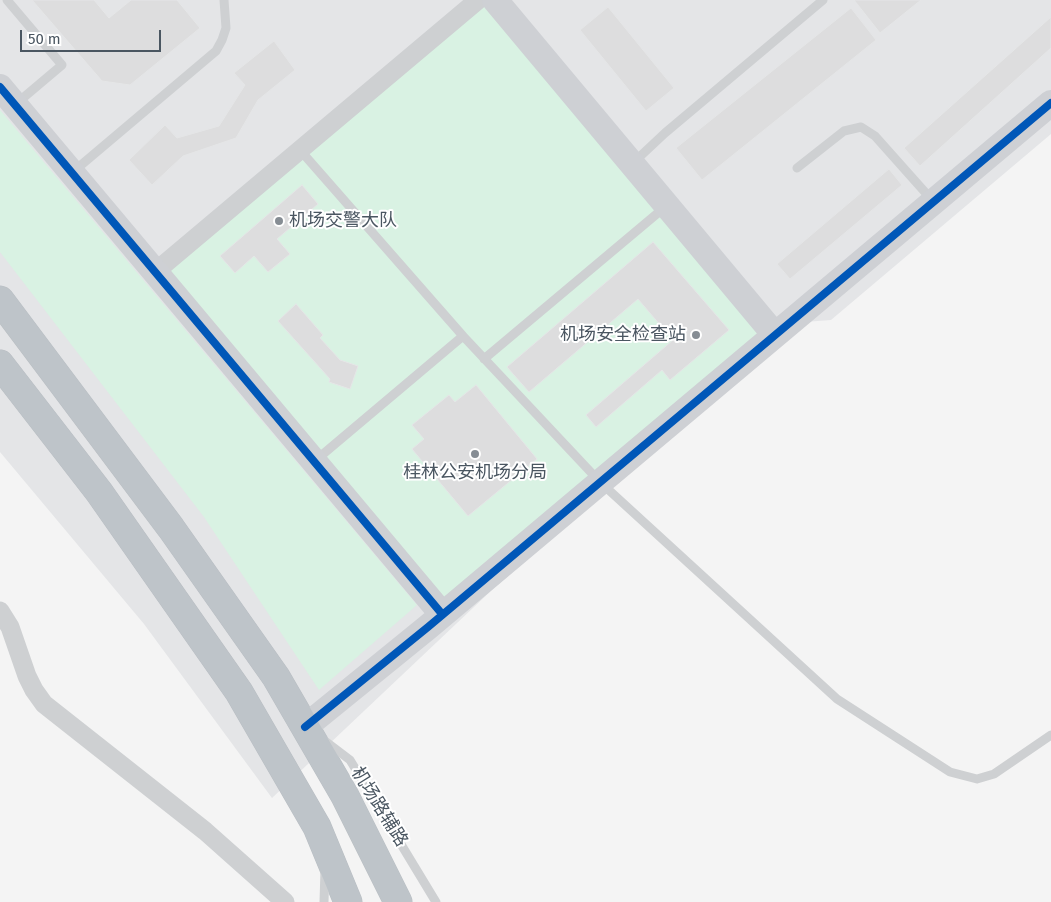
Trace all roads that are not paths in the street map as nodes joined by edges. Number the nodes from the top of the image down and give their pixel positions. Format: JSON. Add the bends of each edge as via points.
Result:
{"nodes":[{"id":1,"x":7,"y":0,"type":"edge"},
{"id":2,"x":224,"y":0,"type":"edge"},
{"id":3,"x":478,"y":0,"type":"edge"},
{"id":4,"x":495,"y":0,"type":"edge"},
{"id":5,"x":823,"y":0,"type":"edge"},
{"id":6,"x":8,"y":96,"type":"edge"},
{"id":7,"x":1051,"y":103,"type":"edge"},
{"id":8,"x":300,"y":150,"type":"junction"},
{"id":9,"x":632,"y":164,"type":"junction"},
{"id":10,"x":797,"y":168,"type":"dead end"},
{"id":11,"x":72,"y":173,"type":"junction"},
{"id":12,"x":933,"y":202,"type":"junction"},
{"id":13,"x":667,"y":205,"type":"junction"},
{"id":14,"x":155,"y":272,"type":"junction"},
{"id":15,"x":0,"y":300,"type":"edge"},
{"id":16,"x":776,"y":335,"type":"junction"},
{"id":17,"x":463,"y":336,"type":"junction"},
{"id":18,"x":484,"y":359,"type":"junction"},
{"id":19,"x":0,"y":364,"type":"edge"},
{"id":20,"x":314,"y":462,"type":"junction"},
{"id":21,"x":600,"y":482,"type":"junction"},
{"id":22,"x":0,"y":611,"type":"edge"},
{"id":23,"x":442,"y":614,"type":"junction"},
{"id":24,"x":305,"y":727,"type":"junction"},
{"id":25,"x":1051,"y":735,"type":"edge"},
{"id":26,"x":326,"y":850,"type":"junction"},
{"id":27,"x":285,"y":902,"type":"edge"},
{"id":28,"x":324,"y":902,"type":"edge"},
{"id":29,"x":348,"y":902,"type":"edge"},
{"id":30,"x":398,"y":902,"type":"edge"},
{"id":31,"x":436,"y":902,"type":"edge"}],
"edges":[{"from":1,"to":6,"type":"lane","via":[[62,65]]},
{"from":2,"to":11,"type":"lane","via":[[226,28],[216,51]]},
{"from":3,"to":8,"type":"street"},
{"from":4,"to":9,"type":"street"},
{"from":5,"to":9,"type":"lane"},
{"from":6,"to":11,"type":"street"},
{"from":7,"to":12,"type":"street"},
{"from":8,"to":14,"type":"street"},
{"from":8,"to":17,"type":"lane"},
{"from":9,"to":13,"type":"street"},
{"from":10,"to":12,"type":"lane","via":[[844,131],[861,127],[875,136]]},
{"from":11,"to":14,"type":"street"},
{"from":12,"to":16,"type":"street"},
{"from":13,"to":16,"type":"street"},
{"from":13,"to":18,"type":"lane"},
{"from":14,"to":20,"type":"street"},
{"from":15,"to":24,"type":"highway","via":[[172,528],[276,677]]},
{"from":16,"to":21,"type":"street"},
{"from":17,"to":18,"type":"lane"},
{"from":17,"to":20,"type":"lane"},
{"from":18,"to":21,"type":"lane"},
{"from":19,"to":26,"type":"highway","via":[[99,492],[239,692],[317,827]]},
{"from":20,"to":23,"type":"street"},
{"from":21,"to":23,"type":"street"},
{"from":21,"to":25,"type":"lane","via":[[838,699],[950,772],[977,779],[994,774]]},
{"from":22,"to":27,"type":"street","via":[[10,628],[27,676],[44,704],[205,831]]},
{"from":23,"to":24,"type":"street"},
{"from":24,"to":30,"type":"highway","via":[[345,796]]},
{"from":24,"to":31,"type":"lane","name":"机场路辅路","via":[[350,760]]},
{"from":26,"to":28,"type":"lane"},
{"from":26,"to":29,"type":"highway"}]}
